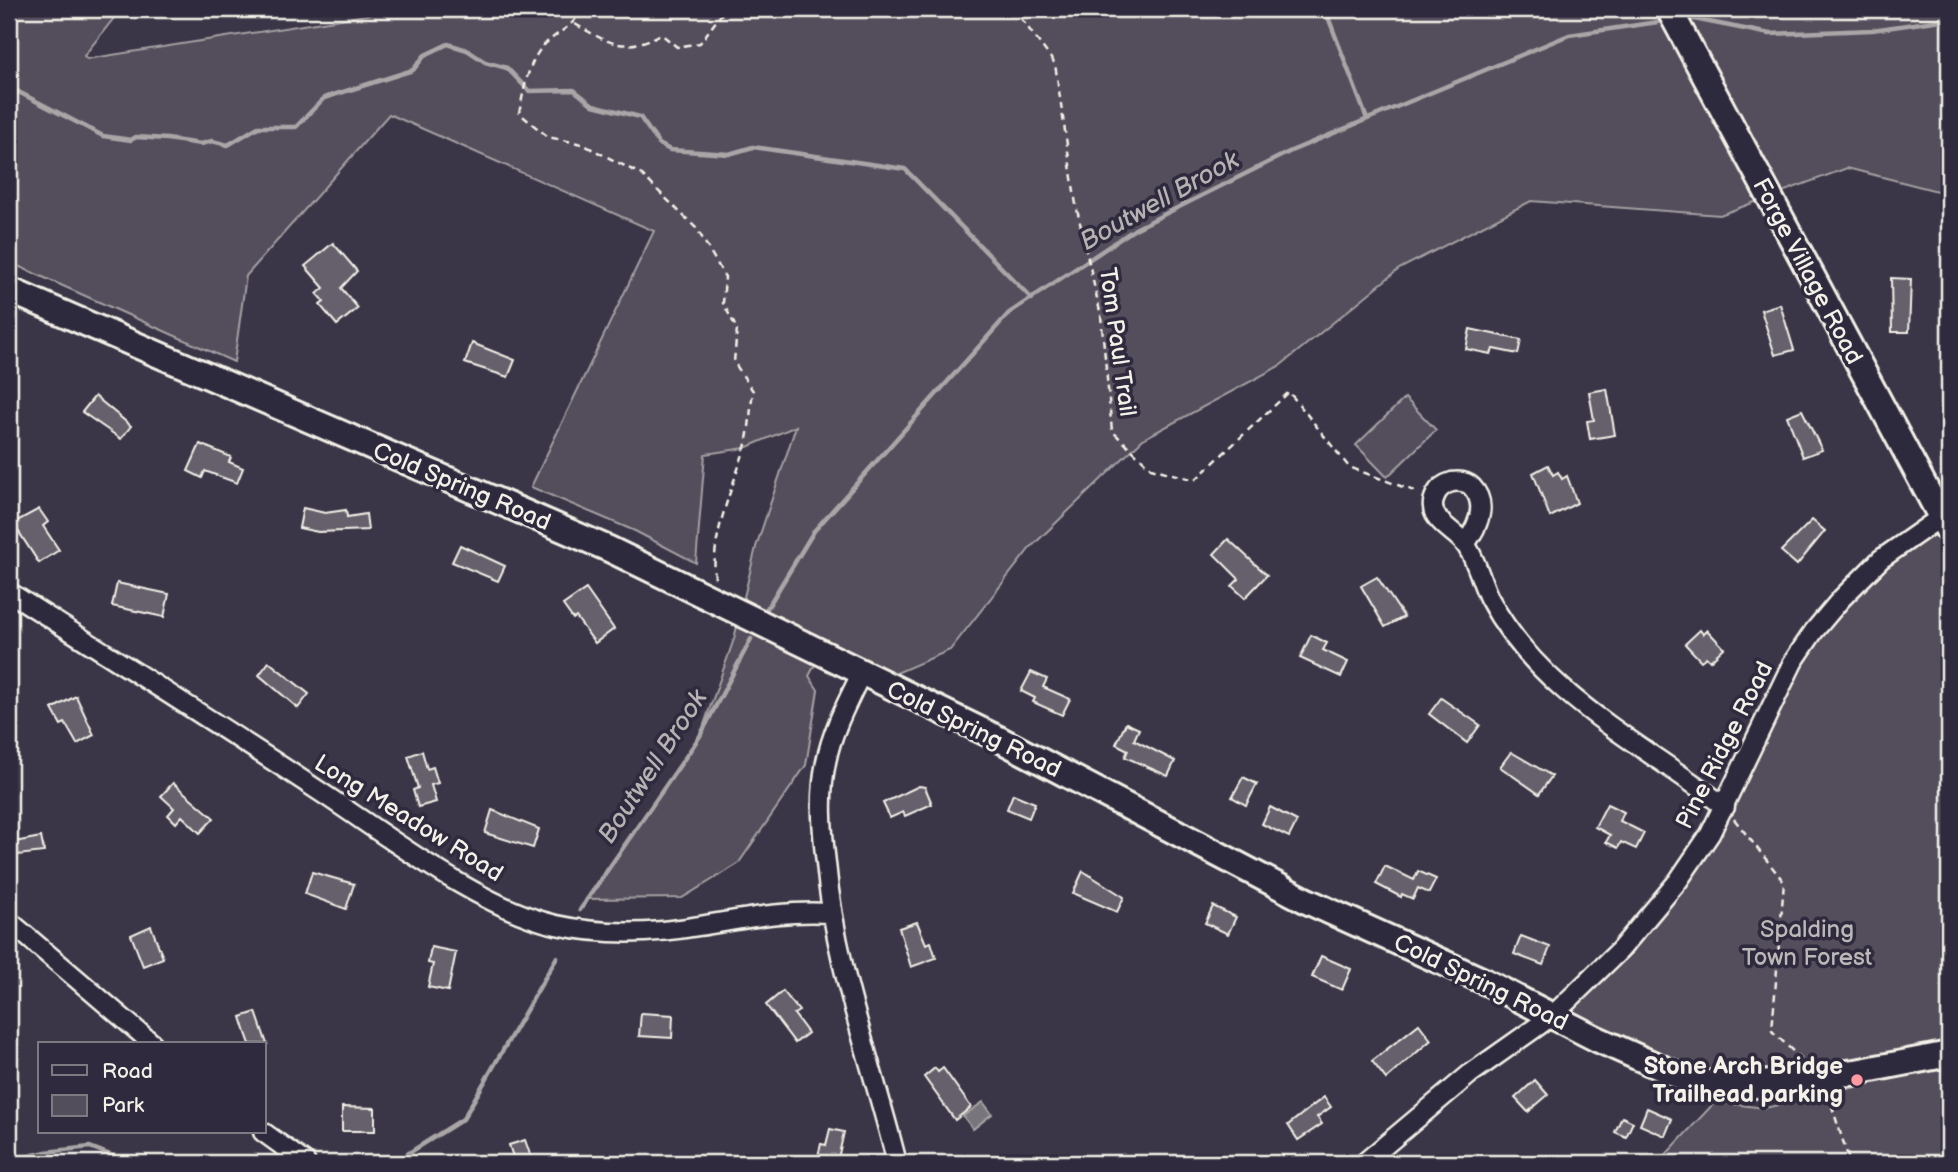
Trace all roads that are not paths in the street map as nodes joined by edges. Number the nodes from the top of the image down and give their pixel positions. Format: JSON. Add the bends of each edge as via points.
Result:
{"nodes":[{"id":1,"x":1669,"y":9,"type":"edge"},
{"id":2,"x":9,"y":290,"type":"edge"},
{"id":3,"x":1945,"y":525,"type":"edge"},
{"id":4,"x":1465,"y":544,"type":"dead end"},
{"id":5,"x":9,"y":592,"type":"edge"},
{"id":6,"x":861,"y":674,"type":"junction"},
{"id":7,"x":1725,"y":807,"type":"junction"},
{"id":8,"x":830,"y":913,"type":"junction"},
{"id":9,"x":9,"y":921,"type":"edge"},
{"id":10,"x":1552,"y":1016,"type":"junction"},
{"id":11,"x":151,"y":1042,"type":"edge"},
{"id":12,"x":1949,"y":1054,"type":"edge"},
{"id":13,"x":266,"y":1134,"type":"edge"},
{"id":14,"x":306,"y":1163,"type":"edge"},
{"id":15,"x":897,"y":1163,"type":"edge"},
{"id":16,"x":1364,"y":1163,"type":"edge"}],
"edges":[{"from":1,"to":3,"type":"street","name":"Forge Village Road"},
{"from":2,"to":6,"type":"street","name":"Cold Spring Road","via":[[609,549]]},
{"from":3,"to":7,"type":"street","name":"Pine Ridge Road","via":[[1881,559],[1814,631],[1793,662]]},
{"from":4,"to":7,"type":"street","via":[[1499,616],[1544,671],[1623,737]]},
{"from":5,"to":8,"type":"street","name":"Long Meadow Road","via":[[423,859],[529,918],[620,933],[697,927],[784,912]]},
{"from":6,"to":8,"type":"street","via":[[834,730],[822,788]]},
{"from":6,"to":10,"type":"street","name":"Cold Spring Road","via":[[999,739],[1307,901]]},
{"from":7,"to":10,"type":"street","name":"Pine Ridge Road","via":[[1654,910]]},
{"from":8,"to":15,"type":"street","via":[[848,997]]},
{"from":9,"to":11,"type":"street"},
{"from":10,"to":12,"type":"street","name":"Cold Spring Road","via":[[1597,1040],[1704,1083],[1747,1086]]},
{"from":10,"to":16,"type":"street","name":"Pine Ridge Road","via":[[1470,1074]]},
{"from":13,"to":14,"type":"street"}]}
